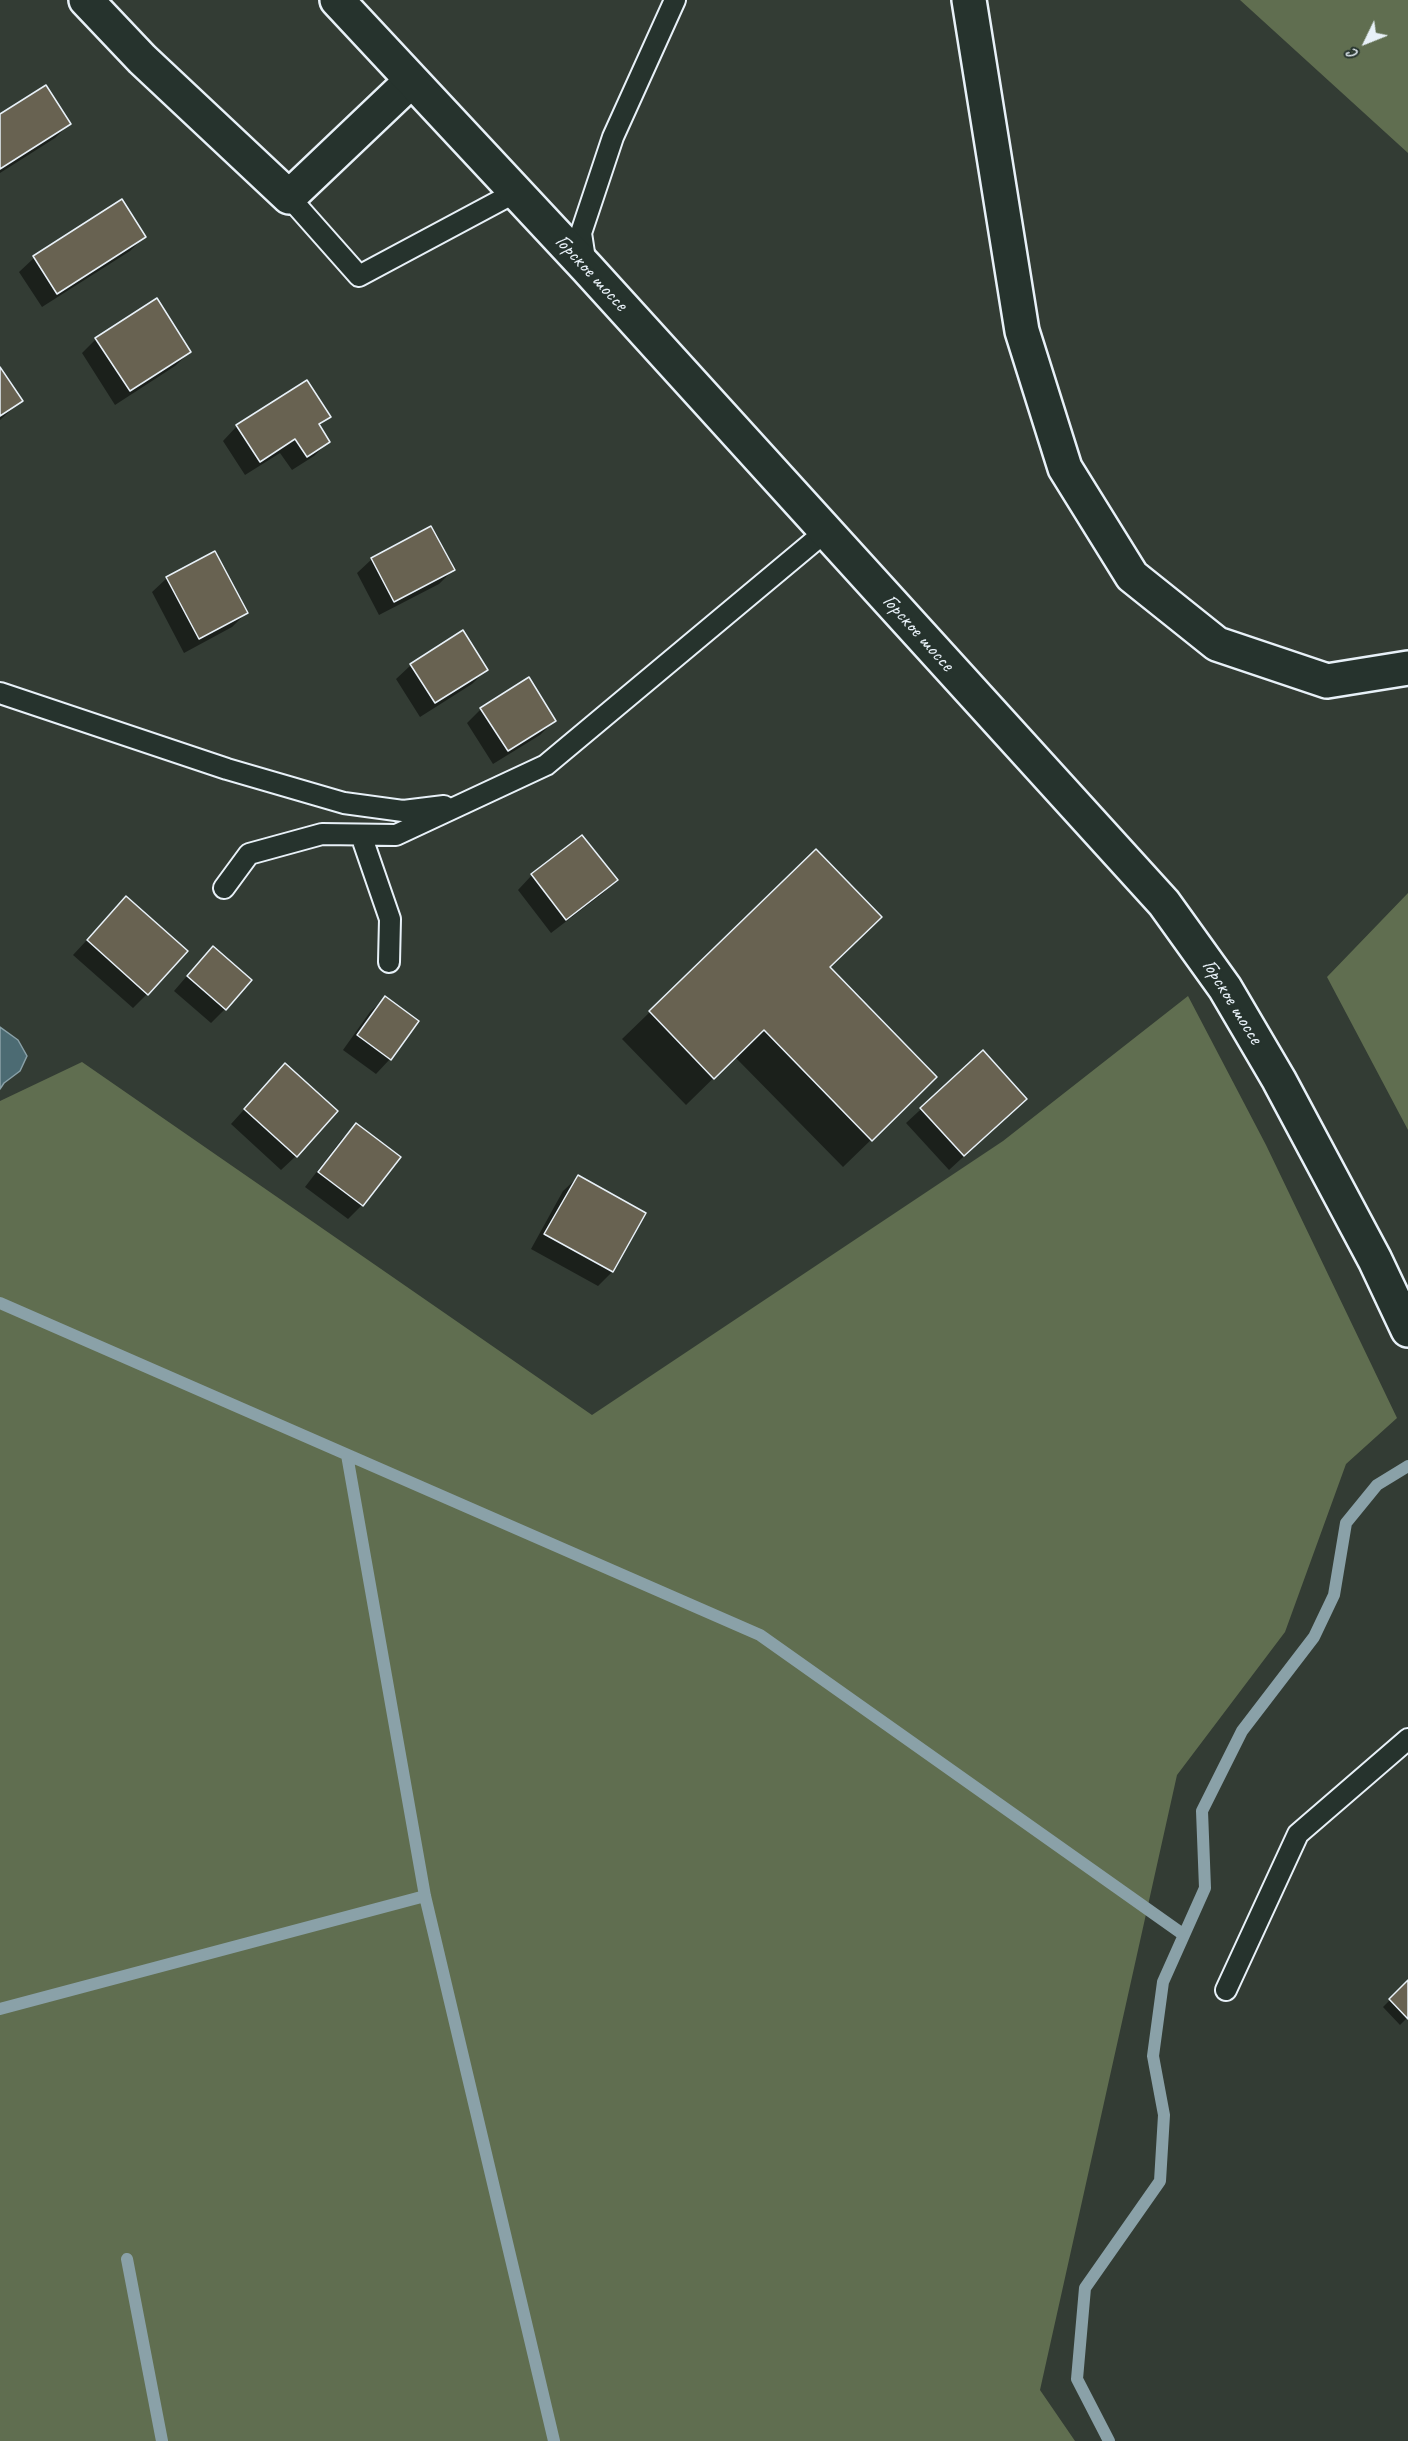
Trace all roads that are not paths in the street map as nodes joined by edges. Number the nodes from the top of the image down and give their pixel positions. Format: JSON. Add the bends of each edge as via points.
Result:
{"nodes":[{"id":1,"x":86,"y":0,"type":"edge"},
{"id":2,"x":337,"y":0,"type":"edge"},
{"id":3,"x":675,"y":0,"type":"edge"},
{"id":4,"x":969,"y":0,"type":"edge"},
{"id":5,"x":411,"y":81,"type":"junction"},
{"id":6,"x":516,"y":192,"type":"junction"},
{"id":7,"x":290,"y":197,"type":"junction"},
{"id":8,"x":587,"y":268,"type":"junction"},
{"id":9,"x":825,"y":532,"type":"junction"},
{"id":10,"x":1408,"y":668,"type":"edge"},
{"id":11,"x":0,"y":693,"type":"edge"},
{"id":12,"x":462,"y":804,"type":"junction"},
{"id":13,"x":361,"y":835,"type":"junction"},
{"id":14,"x":224,"y":888,"type":"dead end"},
{"id":15,"x":389,"y":962,"type":"dead end"},
{"id":16,"x":1408,"y":1330,"type":"edge"},
{"id":17,"x":1408,"y":1739,"type":"edge"},
{"id":18,"x":1226,"y":1990,"type":"dead end"}],
"edges":[{"from":1,"to":7,"type":"main road","via":[[142,59]]},
{"from":2,"to":5,"type":"main road","name":"Горское шоссе"},
{"from":3,"to":8,"type":"lane","via":[[614,137],[588,211],[581,233]]},
{"from":4,"to":10,"type":"main road","via":[[1022,331],[1065,468],[1132,576],[1217,644],[1327,681]]},
{"from":5,"to":6,"type":"main road","name":"Горское шоссе"},
{"from":5,"to":7,"type":"main road"},
{"from":6,"to":7,"type":"lane","via":[[359,276]]},
{"from":6,"to":8,"type":"main road","name":"Горское шоссе"},
{"from":8,"to":9,"type":"main road","name":"Горское шоссе"},
{"from":9,"to":12,"type":"lane","via":[[546,765]]},
{"from":9,"to":16,"type":"main road","name":"Горское шоссе","via":[[1171,912],[1225,988],[1279,1080]]},
{"from":11,"to":12,"type":"lane","via":[[227,769],[344,802],[403,811]]},
{"from":12,"to":13,"type":"lane","via":[[396,835]]},
{"from":13,"to":14,"type":"lane","via":[[322,834],[249,854]]},
{"from":13,"to":15,"type":"lane","via":[[390,919]]},
{"from":17,"to":18,"type":"lane","via":[[1298,1834]]}]}
